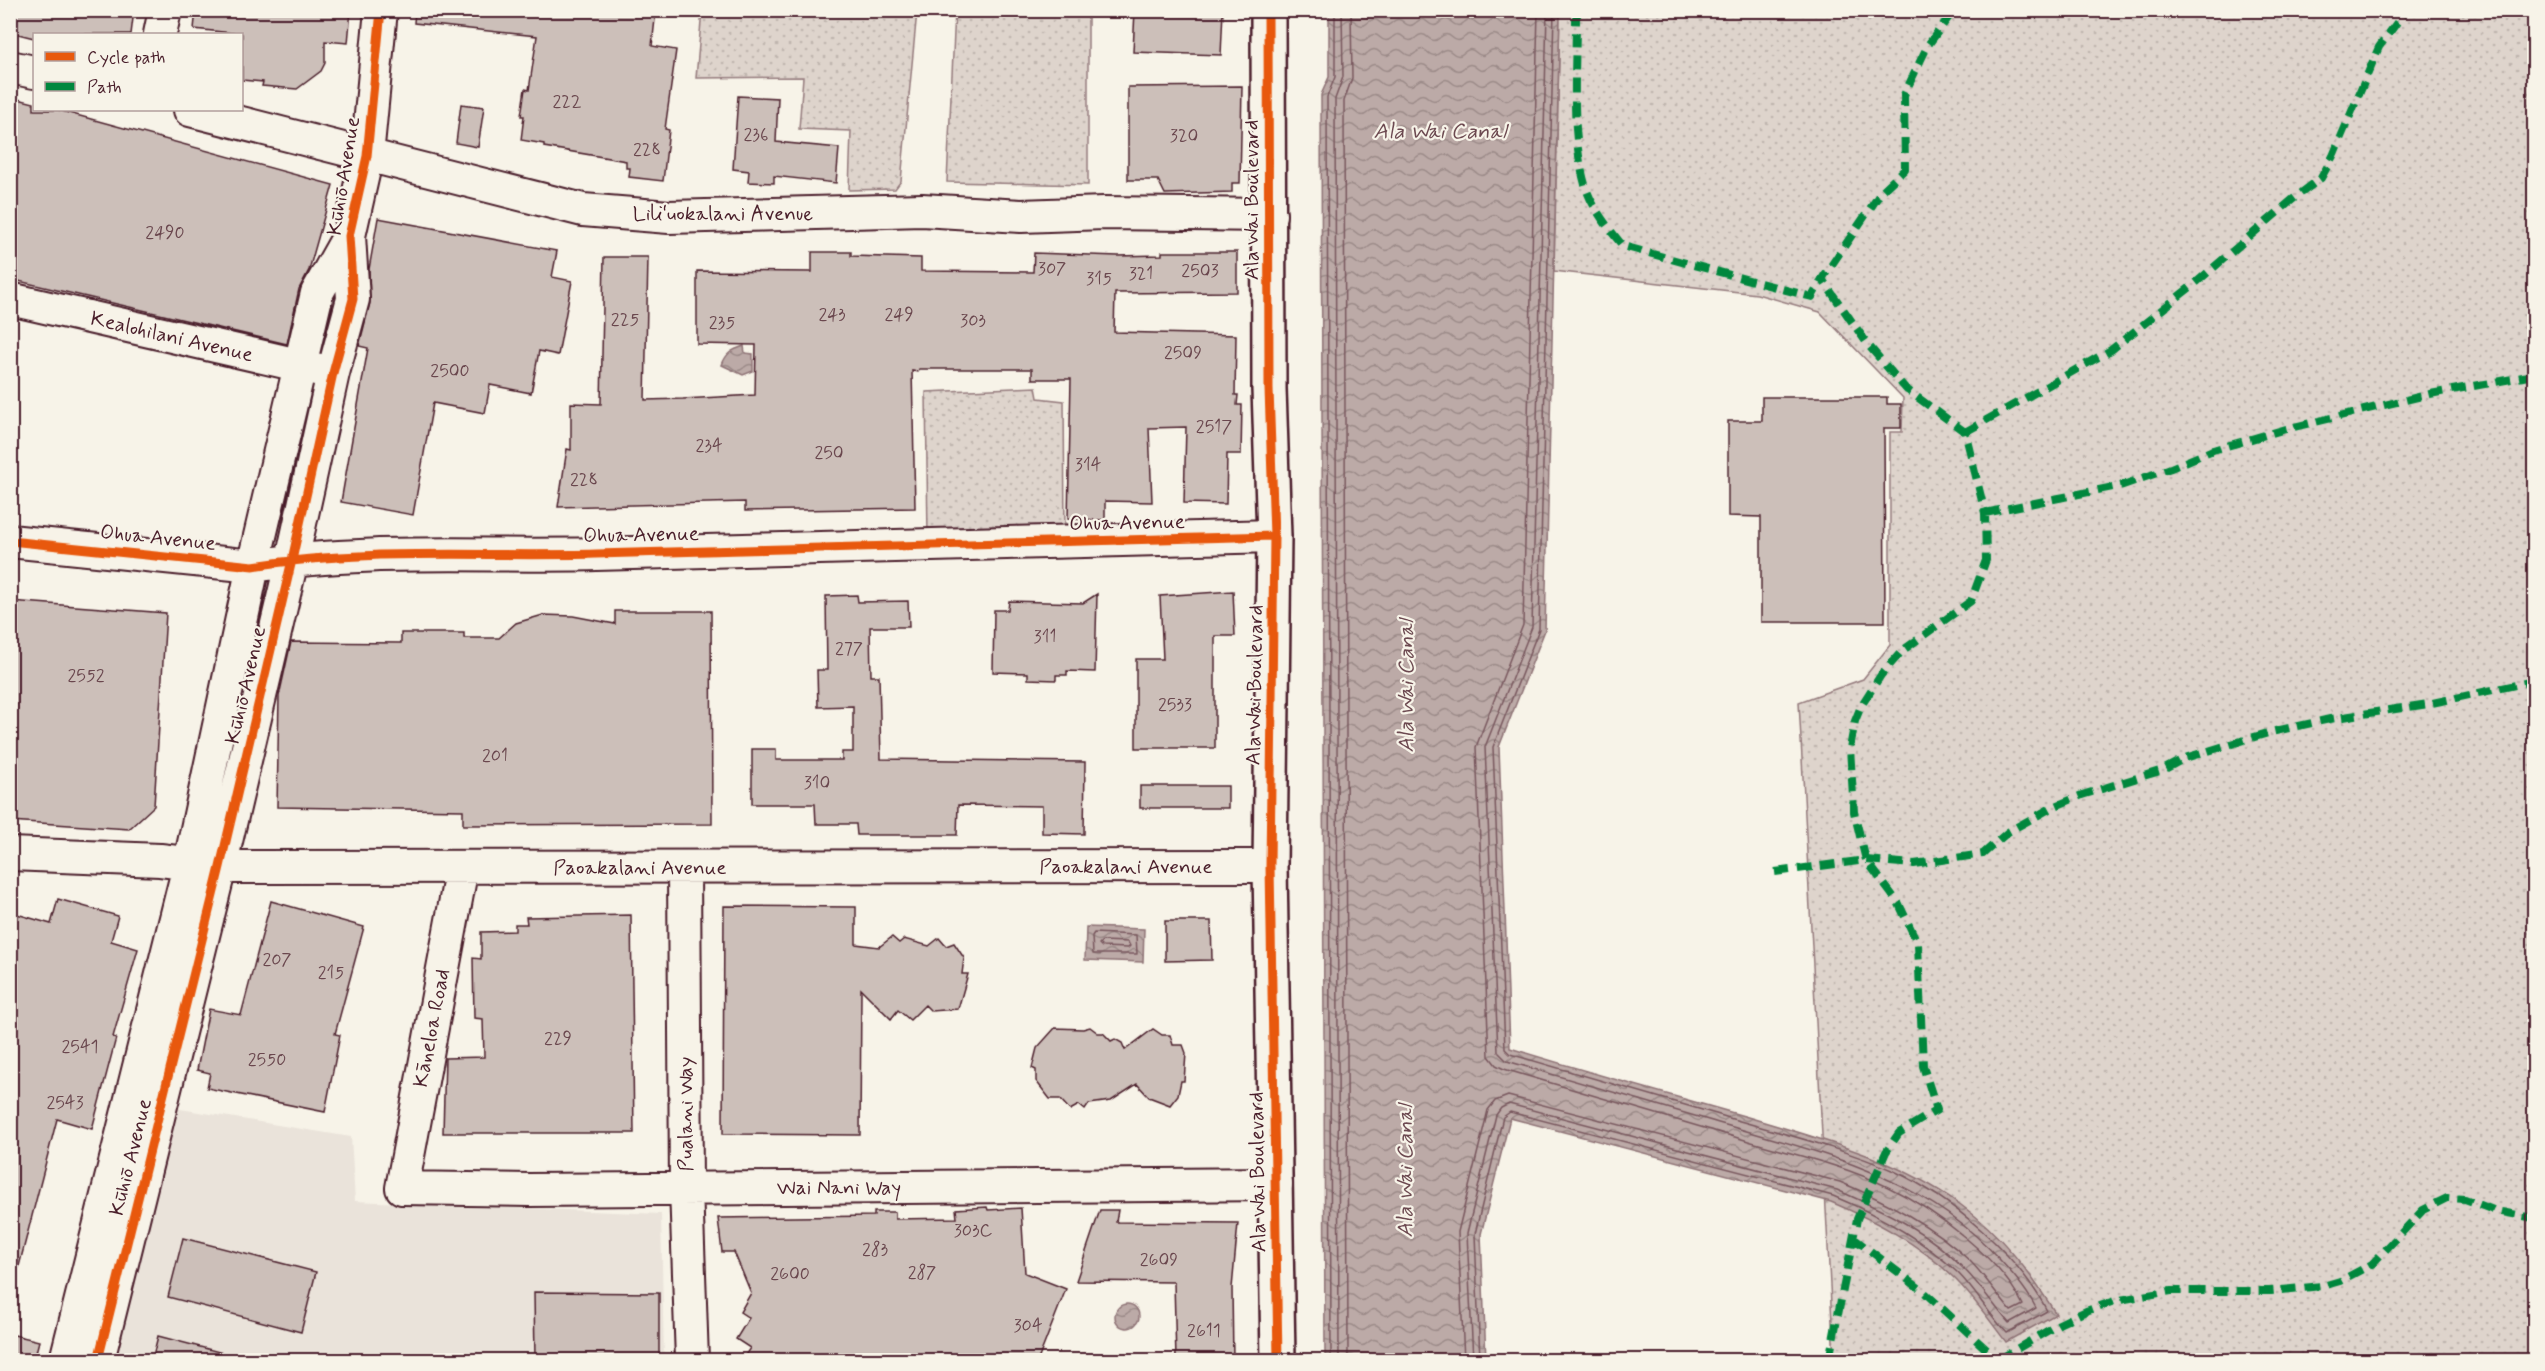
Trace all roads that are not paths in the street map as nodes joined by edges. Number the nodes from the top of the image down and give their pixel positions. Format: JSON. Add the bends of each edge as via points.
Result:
{"nodes":[{"id":1,"x":165,"y":10,"type":"edge"},
{"id":2,"x":381,"y":10,"type":"edge"},
{"id":3,"x":1268,"y":10,"type":"edge"},
{"id":4,"x":160,"y":33,"type":"edge"},
{"id":5,"x":10,"y":67,"type":"edge"},
{"id":6,"x":33,"y":72,"type":"edge"},
{"id":7,"x":194,"y":111,"type":"edge"},
{"id":8,"x":367,"y":156,"type":"junction"},
{"id":9,"x":1270,"y":215,"type":"junction"},
{"id":10,"x":349,"y":236,"type":"junction"},
{"id":11,"x":10,"y":299,"type":"edge"},
{"id":12,"x":300,"y":366,"type":"junction"},
{"id":13,"x":333,"y":373,"type":"junction"},
{"id":14,"x":1274,"y":536,"type":"junction"},
{"id":15,"x":10,"y":541,"type":"edge"},
{"id":16,"x":292,"y":560,"type":"junction"},
{"id":17,"x":253,"y":566,"type":"junction"},
{"id":18,"x":10,"y":854,"type":"edge"},
{"id":19,"x":205,"y":865,"type":"junction"},
{"id":20,"x":1270,"y":866,"type":"junction"},
{"id":21,"x":462,"y":867,"type":"junction"},
{"id":22,"x":684,"y":867,"type":"junction"},
{"id":23,"x":166,"y":1021,"type":"junction"},
{"id":24,"x":1276,"y":1184,"type":"junction"},
{"id":25,"x":402,"y":1188,"type":"joint"},
{"id":26,"x":686,"y":1188,"type":"junction"},
{"id":27,"x":66,"y":1360,"type":"edge"},
{"id":28,"x":98,"y":1360,"type":"edge"},
{"id":29,"x":692,"y":1360,"type":"edge"},
{"id":30,"x":1278,"y":1360,"type":"edge"}],
"edges":[{"from":1,"to":4,"type":"street"},
{"from":2,"to":8,"type":"street","name":"Kūhiō Avenue"},
{"from":3,"to":9,"type":"main road","name":"Ala Wai Boulevard"},
{"from":5,"to":6,"type":"street"},
{"from":7,"to":8,"type":"street","name":"Liliʻuokalani Avenue"},
{"from":8,"to":9,"type":"street","name":"Liliʻuokalani Avenue","via":[[584,210],[669,217],[922,210],[1021,216]]},
{"from":8,"to":10,"type":"street","name":"Kūhiō Avenue"},
{"from":9,"to":14,"type":"main road","name":"Ala Wai Boulevard","via":[[1269,389]]},
{"from":10,"to":12,"type":"street","name":"Kūhiō Avenue","via":[[317,293]]},
{"from":10,"to":13,"type":"street","name":"Kūhiō Avenue","via":[[353,299]]},
{"from":11,"to":12,"type":"street","name":"Kealohilani Avenue"},
{"from":12,"to":13,"type":"street","name":"Kealohilani Avenue"},
{"from":12,"to":17,"type":"street","name":"Kūhiō Avenue"},
{"from":13,"to":16,"type":"street","name":"Kūhiō Avenue"},
{"from":14,"to":16,"type":"street","name":"Ohua Avenue"},
{"from":14,"to":20,"type":"main road","name":"Ala Wai Boulevard"},
{"from":15,"to":17,"type":"street","name":"Ohua Avenue"},
{"from":16,"to":17,"type":"street","name":"Ohua Avenue"},
{"from":16,"to":19,"type":"street","name":"Kūhiō Avenue"},
{"from":17,"to":19,"type":"street","name":"Kūhiō Avenue"},
{"from":18,"to":19,"type":"street","name":"Paoakalani Avenue"},
{"from":19,"to":21,"type":"street","name":"Paoakalani Avenue"},
{"from":19,"to":23,"type":"street","name":"Kūhiō Avenue"},
{"from":20,"to":22,"type":"street","name":"Paoakalani Avenue"},
{"from":20,"to":24,"type":"main road","name":"Ala Wai Boulevard"},
{"from":21,"to":22,"type":"street","name":"Paoakalani Avenue"},
{"from":21,"to":25,"type":"street","name":"Kāneloa Road"},
{"from":22,"to":26,"type":"street","name":"Pualani Way"},
{"from":23,"to":27,"type":"street","name":"Kūhiō Avenue"},
{"from":23,"to":28,"type":"street","name":"Kūhiō Avenue"},
{"from":24,"to":26,"type":"street","name":"Wai Nani Way"},
{"from":24,"to":30,"type":"main road","name":"Ala Wai Boulevard"},
{"from":25,"to":26,"type":"street","name":"Wai Nani Way"},
{"from":26,"to":29,"type":"street","name":"Pualani Way"}]}
